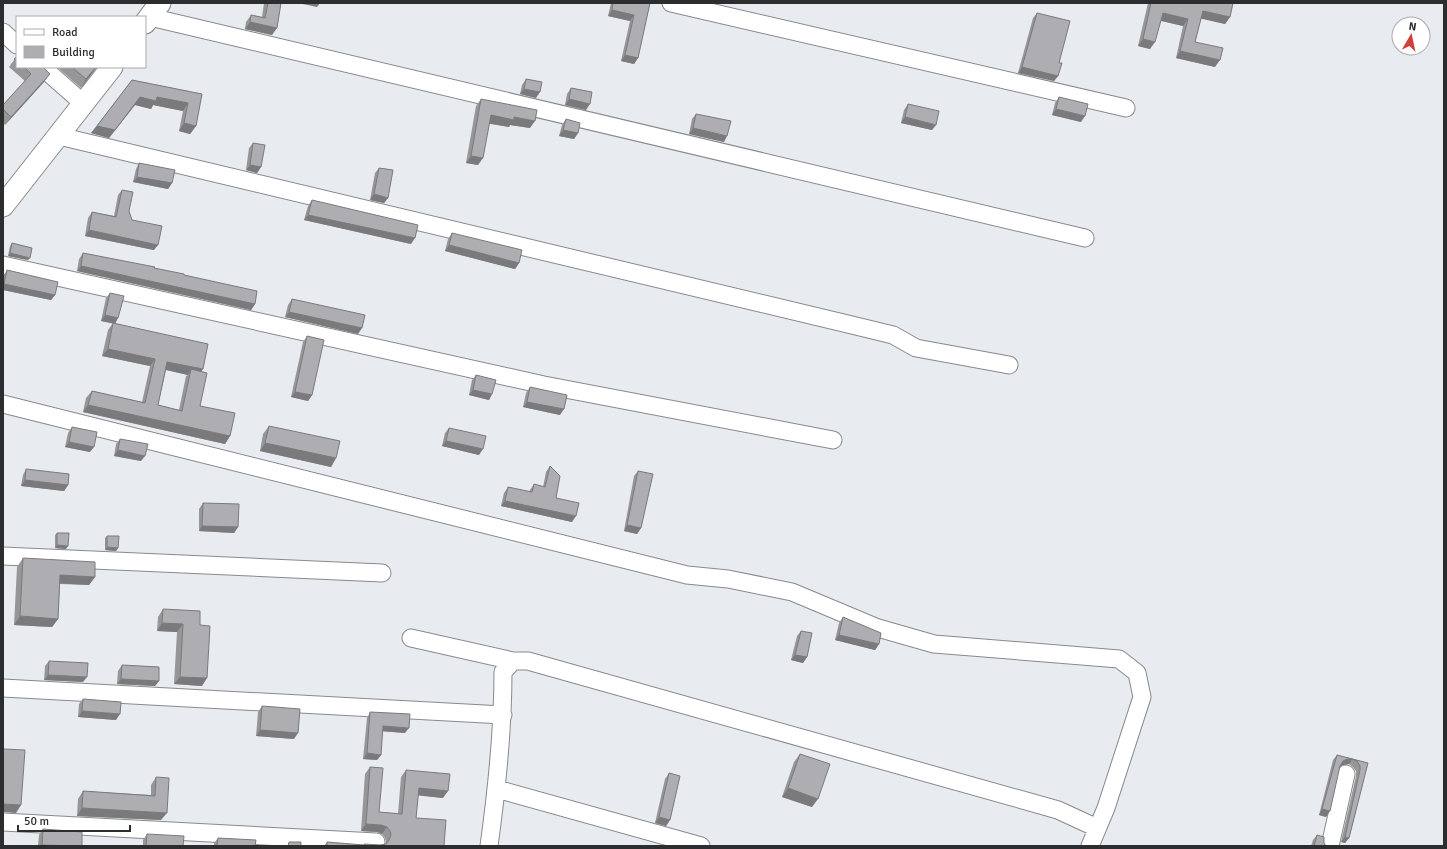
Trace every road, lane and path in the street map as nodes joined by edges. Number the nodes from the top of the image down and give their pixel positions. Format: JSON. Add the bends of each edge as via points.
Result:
{"nodes":[{"id":1,"x":671,"y":3,"type":"edge"},
{"id":2,"x":152,"y":14,"type":"edge"},
{"id":3,"x":3,"y":32,"type":"edge"},
{"id":4,"x":16,"y":44,"type":"edge"},
{"id":5,"x":43,"y":68,"type":"edge"},
{"id":6,"x":111,"y":68,"type":"edge"},
{"id":7,"x":84,"y":104,"type":"junction"},
{"id":8,"x":1126,"y":108,"type":"dead end"},
{"id":9,"x":59,"y":136,"type":"junction"},
{"id":10,"x":3,"y":206,"type":"edge"},
{"id":11,"x":1084,"y":238,"type":"dead end"},
{"id":12,"x":3,"y":265,"type":"edge"},
{"id":13,"x":1009,"y":365,"type":"dead end"},
{"id":14,"x":3,"y":404,"type":"edge"},
{"id":15,"x":833,"y":440,"type":"dead end"},
{"id":16,"x":3,"y":556,"type":"edge"},
{"id":17,"x":382,"y":573,"type":"dead end"},
{"id":18,"x":412,"y":638,"type":"dead end"},
{"id":19,"x":513,"y":661,"type":"junction"},
{"id":20,"x":3,"y":688,"type":"edge"},
{"id":21,"x":503,"y":715,"type":"junction"},
{"id":22,"x":1346,"y":774,"type":"dead end"},
{"id":23,"x":497,"y":789,"type":"junction"},
{"id":24,"x":3,"y":822,"type":"edge"},
{"id":25,"x":1097,"y":828,"type":"junction"},
{"id":26,"x":376,"y":842,"type":"dead end"},
{"id":27,"x":489,"y":846,"type":"edge"},
{"id":28,"x":701,"y":846,"type":"edge"},
{"id":29,"x":1090,"y":846,"type":"edge"},
{"id":30,"x":1330,"y":846,"type":"edge"}],
"edges":[{"from":1,"to":8,"type":"street"},
{"from":2,"to":11,"type":"street"},
{"from":3,"to":4,"type":"street"},
{"from":5,"to":7,"type":"street"},
{"from":6,"to":7,"type":"street"},
{"from":7,"to":9,"type":"street"},
{"from":9,"to":10,"type":"street"},
{"from":9,"to":13,"type":"street","via":[[893,335],[916,348]]},
{"from":12,"to":15,"type":"street","via":[[544,385]]},
{"from":14,"to":25,"type":"street","via":[[687,574],[792,592],[878,628],[934,644],[1119,659],[1137,673],[1142,697],[1106,808]]},
{"from":16,"to":17,"type":"street"},
{"from":18,"to":19,"type":"street"},
{"from":19,"to":21,"type":"street","via":[[503,672]]},
{"from":19,"to":25,"type":"street","via":[[528,661],[1058,810]]},
{"from":20,"to":21,"type":"street"},
{"from":21,"to":23,"type":"street"},
{"from":22,"to":30,"type":"street"},
{"from":23,"to":27,"type":"street"},
{"from":23,"to":28,"type":"street"},
{"from":24,"to":26,"type":"street"},
{"from":25,"to":29,"type":"street"}]}
